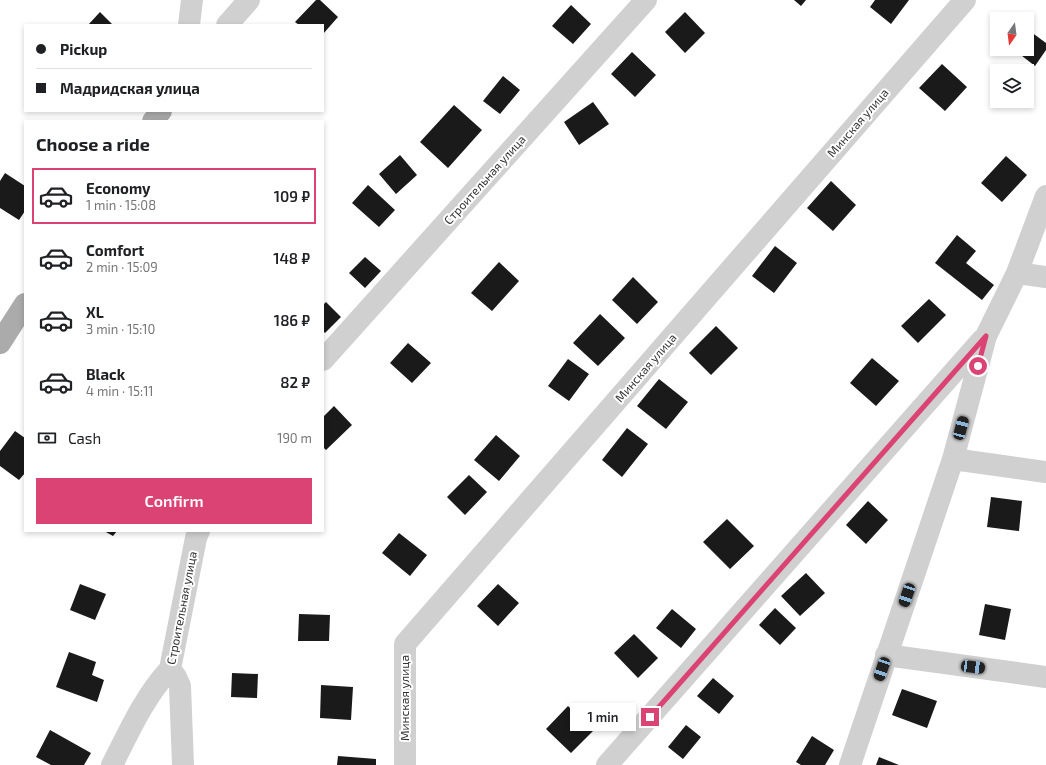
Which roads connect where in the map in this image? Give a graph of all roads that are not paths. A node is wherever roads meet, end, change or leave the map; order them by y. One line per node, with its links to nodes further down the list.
1 (192, 0): 5 (street)
2 (249, 0): 6 (street)
3 (646, 0): 15 (street, Строительная улица)
4 (965, 0): 24 (street, Минская улица)
5 (189, 24)
6 (228, 24)
7 (160, 112): 8 (main road)
8 (154, 120)
9 (1046, 196): 10 (street)
10 (1017, 273): 11 (street); 13 (street)
11 (1046, 277)
12 (24, 306): 14 (main road)
13 (986, 336): 16 (street); 25 (street)
14 (0, 343)
15 (324, 359)
16 (953, 458): 17 (street); 19 (street)
17 (1046, 472)
18 (199, 532): 20 (street, Строительная улица)
19 (886, 655): 21 (street); 26 (street)
20 (170, 669): 22 (street, Строительная улица); 23 (street)
21 (1046, 676)
22 (112, 765)
23 (183, 765)
24 (405, 765)
25 (607, 765)
26 (850, 765)

